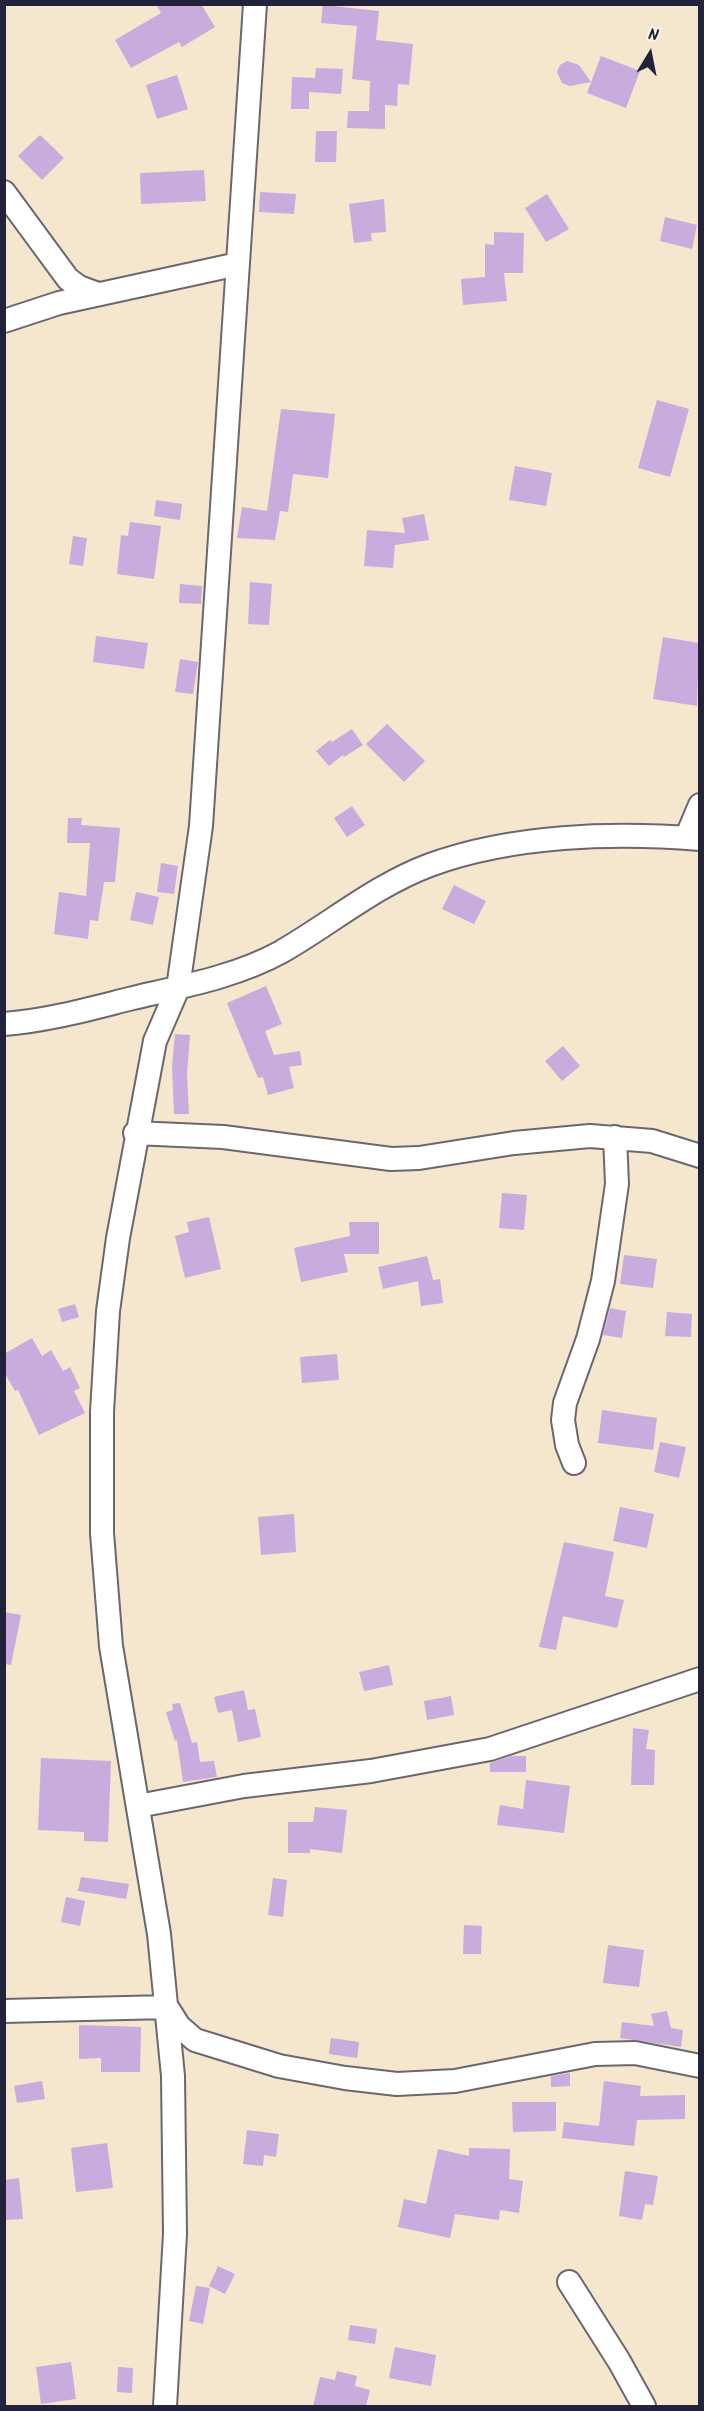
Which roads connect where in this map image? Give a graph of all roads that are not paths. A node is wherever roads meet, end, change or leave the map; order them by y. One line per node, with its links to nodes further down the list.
1 (255, 4): 3 (street)
2 (4, 192): 4 (street)
3 (238, 264): 5 (street); 10 (street)
4 (59, 268): 5 (street); 6 (street)
5 (98, 294): 6 (street)
6 (58, 303): 7 (street)
7 (4, 321)
8 (699, 805): 9 (street)
9 (693, 839): 10 (street)
10 (178, 988): 11 (street); 12 (street)
11 (4, 1024)
12 (135, 1133): 13 (street); 17 (street)
13 (615, 1137): 14 (street); 15 (street)
14 (699, 1156)
15 (574, 1463)
16 (699, 1679): 17 (street)
17 (138, 1806): 18 (street)
18 (167, 2007): 19 (street); 20 (street); 22 (street)
19 (4, 2011)
20 (699, 2066)
21 (568, 2282): 23 (street)
22 (165, 2406)
23 (644, 2406)

